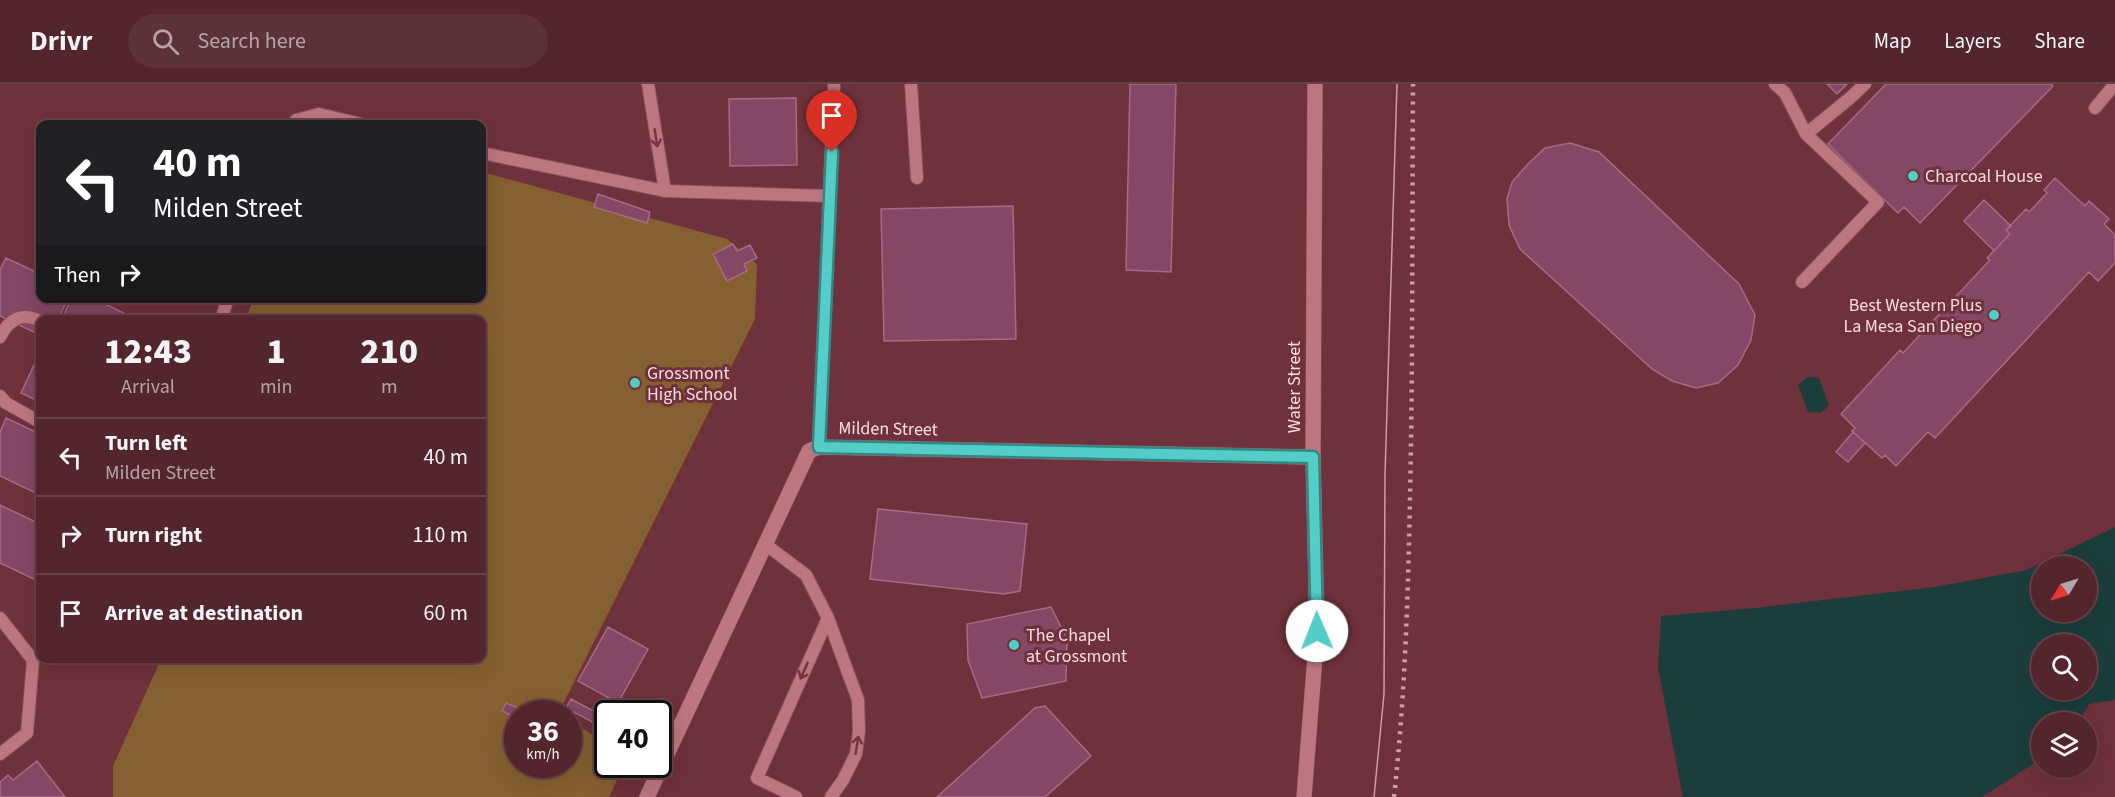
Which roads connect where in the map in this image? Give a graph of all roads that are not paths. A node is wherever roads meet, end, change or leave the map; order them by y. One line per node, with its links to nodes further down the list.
1 (648, 84): 14 (lane, one-way to 14)
2 (834, 84): 15 (lane)
3 (911, 84): 13 (lane)
4 (1315, 84): 22 (street, Water Street)
5 (1775, 84): 11 (lane)
6 (1865, 84): 11 (lane)
7 (2115, 84): 8 (lane)
8 (2095, 108)
9 (296, 120): 10 (lane)
10 (344, 120)
11 (1806, 134): 16 (lane)
12 (486, 154): 14 (lane)
13 (917, 178)
14 (665, 191): 15 (lane)
15 (830, 196): 21 (lane)
16 (1802, 282)
17 (36, 319): 18 (lane)
18 (0, 337)
19 (0, 396): 20 (lane)
20 (36, 420)
21 (819, 447): 22 (street, Milden Street); 23 (street, Milden Street)
22 (1313, 457): 30 (street, Water Street)
23 (765, 544): 25 (lane); 27 (street, Milden Street)
24 (0, 618): 26 (lane)
25 (828, 618): 28 (lane, one-way to 28); 29 (lane, one-way to 25)
26 (0, 754)
27 (647, 797)
28 (796, 797)
29 (831, 797)
30 (1304, 797)

